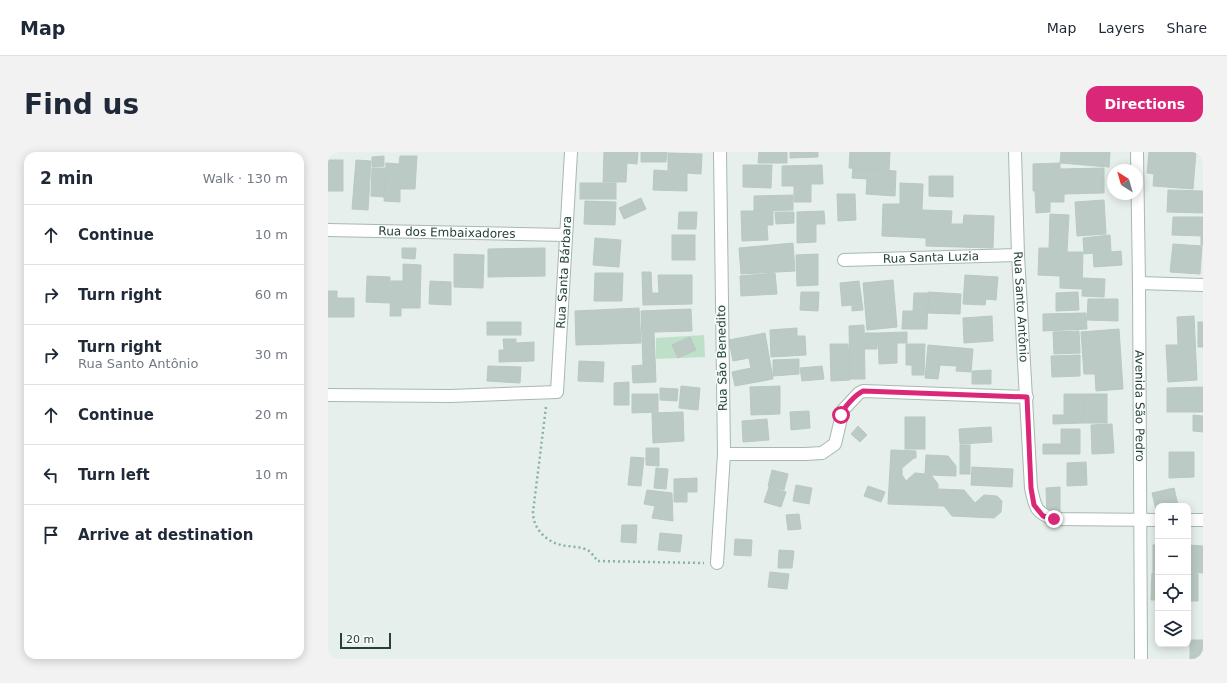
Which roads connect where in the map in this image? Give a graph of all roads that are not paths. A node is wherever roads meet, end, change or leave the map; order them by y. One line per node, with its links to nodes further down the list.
1 (571, 152): 6 (street, Rua Santa Bárbara)
2 (720, 152): 13 (street, Rua São Benedito)
3 (1015, 152): 7 (street, Rua Santo Antônio)
4 (1137, 152): 9 (street, Avenida São Pedro)
5 (328, 230): 6 (street, Rua dos Embaixadores)
6 (565, 236): 11 (street, Rua Santa Bárbara)
7 (1018, 255): 8 (street, Rua Santa Luzia); 12 (street, Rua Santo Antônio)
8 (844, 260)
9 (1140, 283): 10 (street); 14 (street, Avenida São Pedro)
10 (1203, 285)
11 (328, 395)
12 (1027, 397): 13 (street); 14 (street, Rua Santo Antônio)
13 (724, 454): 18 (street, Rua São Benedito)
14 (1141, 520): 15 (street, Rua Santo Antônio); 19 (street, Avenida São Pedro)
15 (1155, 520)
16 (1191, 520): 17 (street)
17 (1203, 520)
18 (717, 563)
19 (1141, 659)

